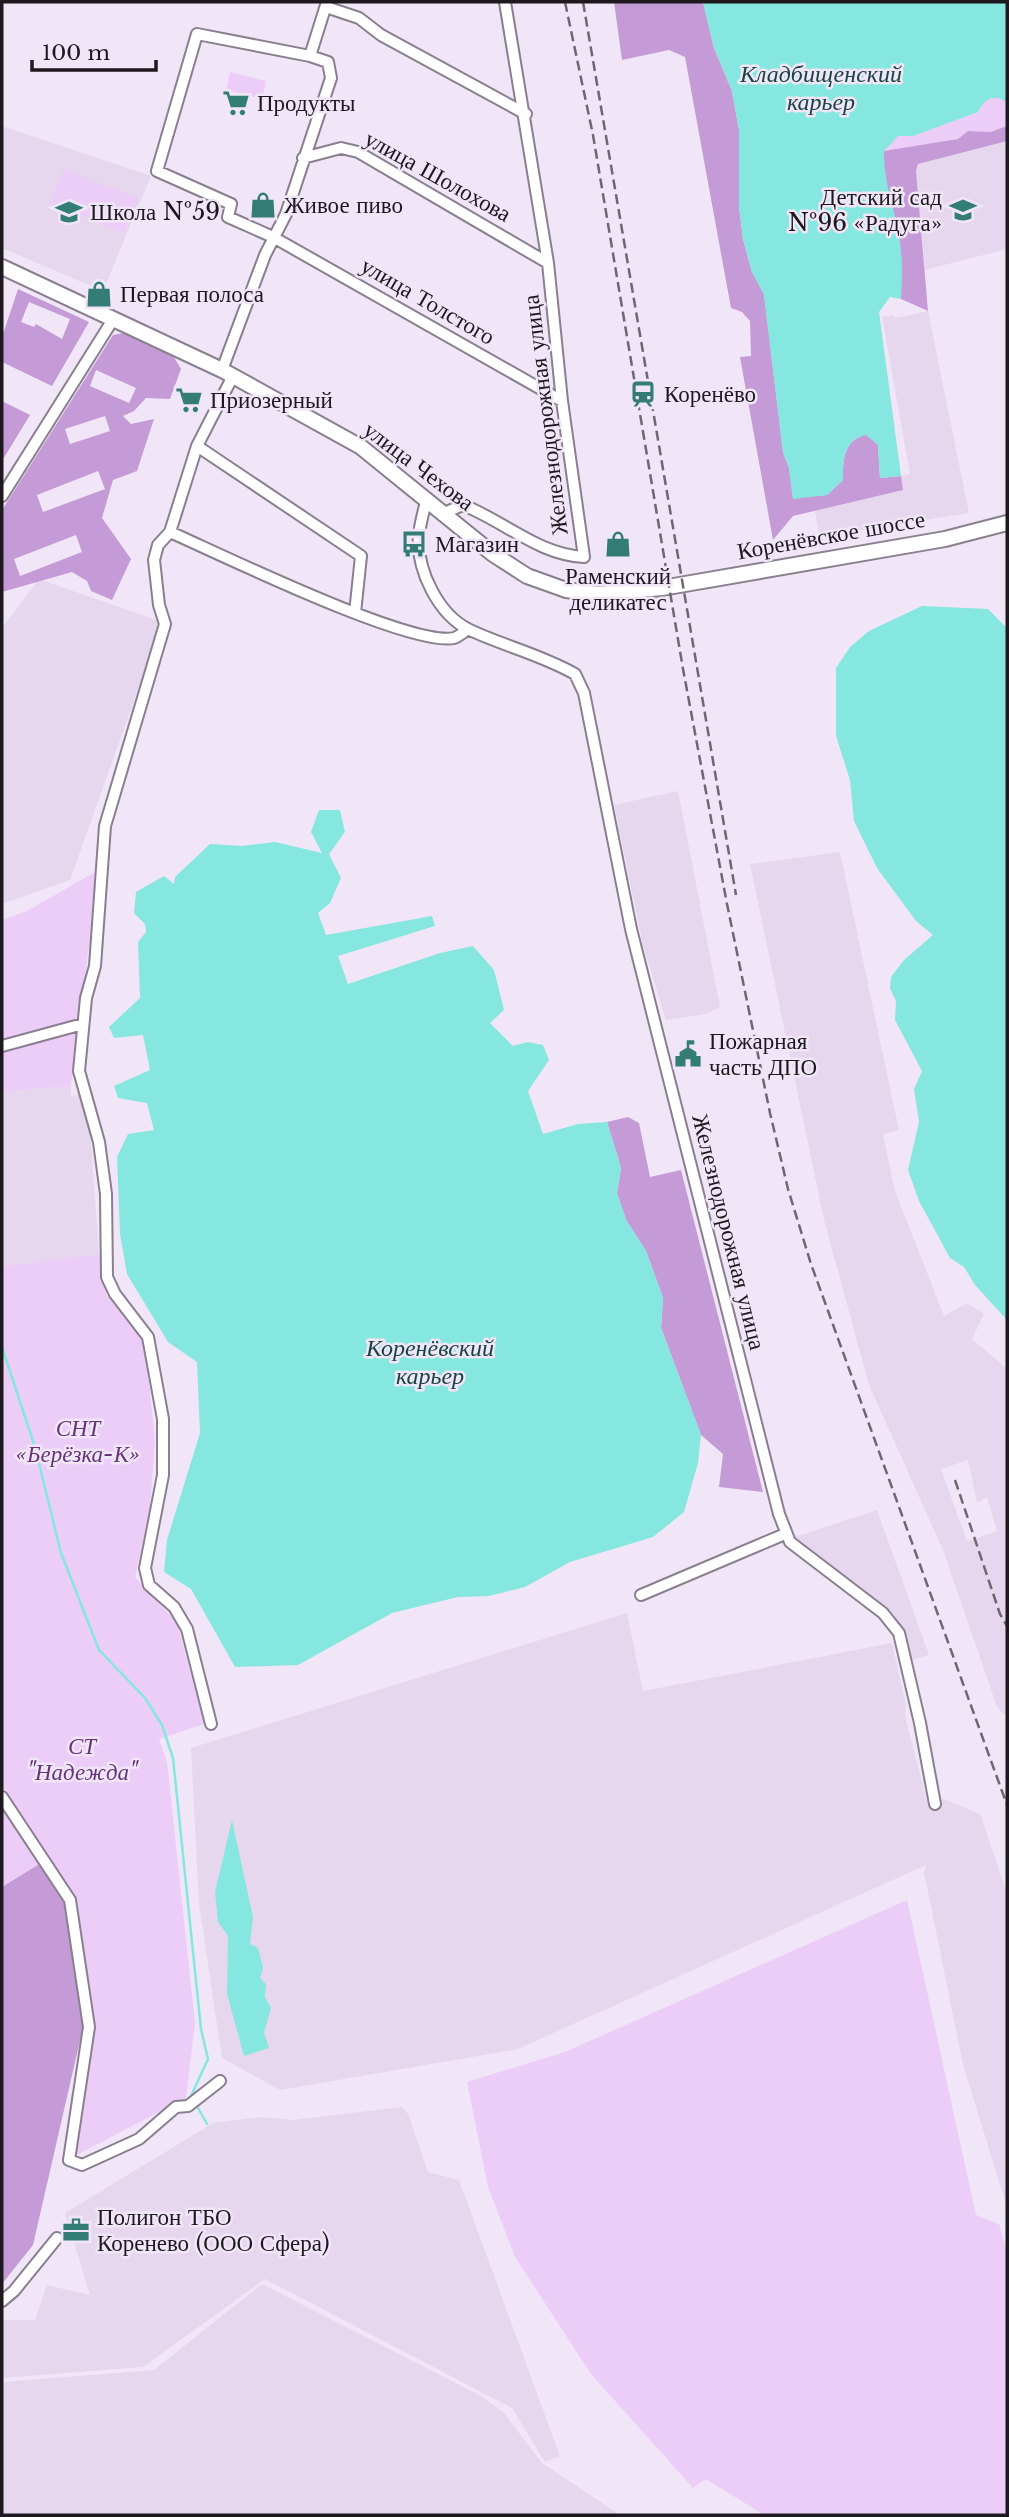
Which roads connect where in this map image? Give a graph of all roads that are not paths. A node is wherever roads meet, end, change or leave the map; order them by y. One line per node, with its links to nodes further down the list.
1 (505, 2): 4 (street, Железнодорожная улица)
2 (327, 4): 3 (street); 4 (street)
3 (310, 56): 5 (street); 6 (street, улица Толстого)
4 (526, 114): 7 (street, Железнодорожная улица)
5 (303, 158): 6 (street); 7 (street, улица Шолохова)
6 (273, 237): 10 (street); 11 (street, улица Толстого)
7 (548, 263): 11 (street, Железнодорожная улица)
8 (2, 267): 9 (main road, улица Чехова)
9 (114, 318): 10 (main road, улица Чехова); 13 (street)
10 (227, 373): 12 (street); 14 (main road, улица Чехова)
11 (562, 401): 15 (street, Железнодорожная улица)
12 (197, 446): 17 (street); 19 (street)
13 (2, 496)
14 (426, 498): 15 (main road, улица Чехова); 20 (street, Железнодорожная улица)
15 (444, 513): 18 (main road, улица Чехова)
16 (1007, 523): 18 (main road, Коренёвское шоссе)
17 (170, 532): 19 (street); 21 (street)
18 (662, 588)
19 (355, 613): 20 (street)
20 (468, 629): 23 (street, Железнодорожная улица)
21 (83, 1024): 22 (street); 25 (street)
22 (2, 1045)
23 (785, 1534): 24 (street); 27 (street)
24 (641, 1595)
25 (211, 1724)
26 (2, 1797): 28 (street)
27 (935, 1804)
28 (220, 2081)
29 (57, 2238): 30 (street)
30 (2, 2301)

